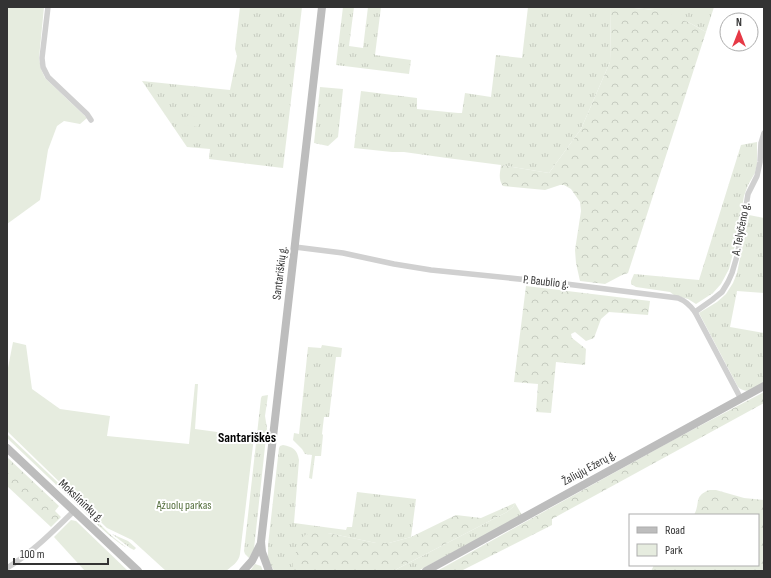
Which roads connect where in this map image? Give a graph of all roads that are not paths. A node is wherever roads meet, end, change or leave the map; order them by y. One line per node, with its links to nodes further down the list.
1 (48, 7): 3 (street)
2 (322, 7): 5 (main road, Santariškių g.)
3 (91, 120)
4 (764, 132): 6 (street, A. Telyčėno g.)
5 (295, 247): 6 (street, P. Baublio g.); 11 (main road, Santariškių g.)
6 (695, 312): 8 (street, P. Baublio g.)
7 (764, 386): 8 (main road, Žaliųjų Ežerų g.)
8 (741, 399): 16 (main road, Žaliųjų Ežerų g.)
9 (7, 448): 10 (main road, Mokslininkų g.)
10 (74, 510): 12 (street); 13 (main road, Mokslininkų g.)
11 (262, 542): 14 (main road, Santariškių g.); 15 (main road, Santariškių g.)
12 (7, 568)
13 (138, 571)
14 (244, 571)
15 (269, 571)
16 (426, 571)

